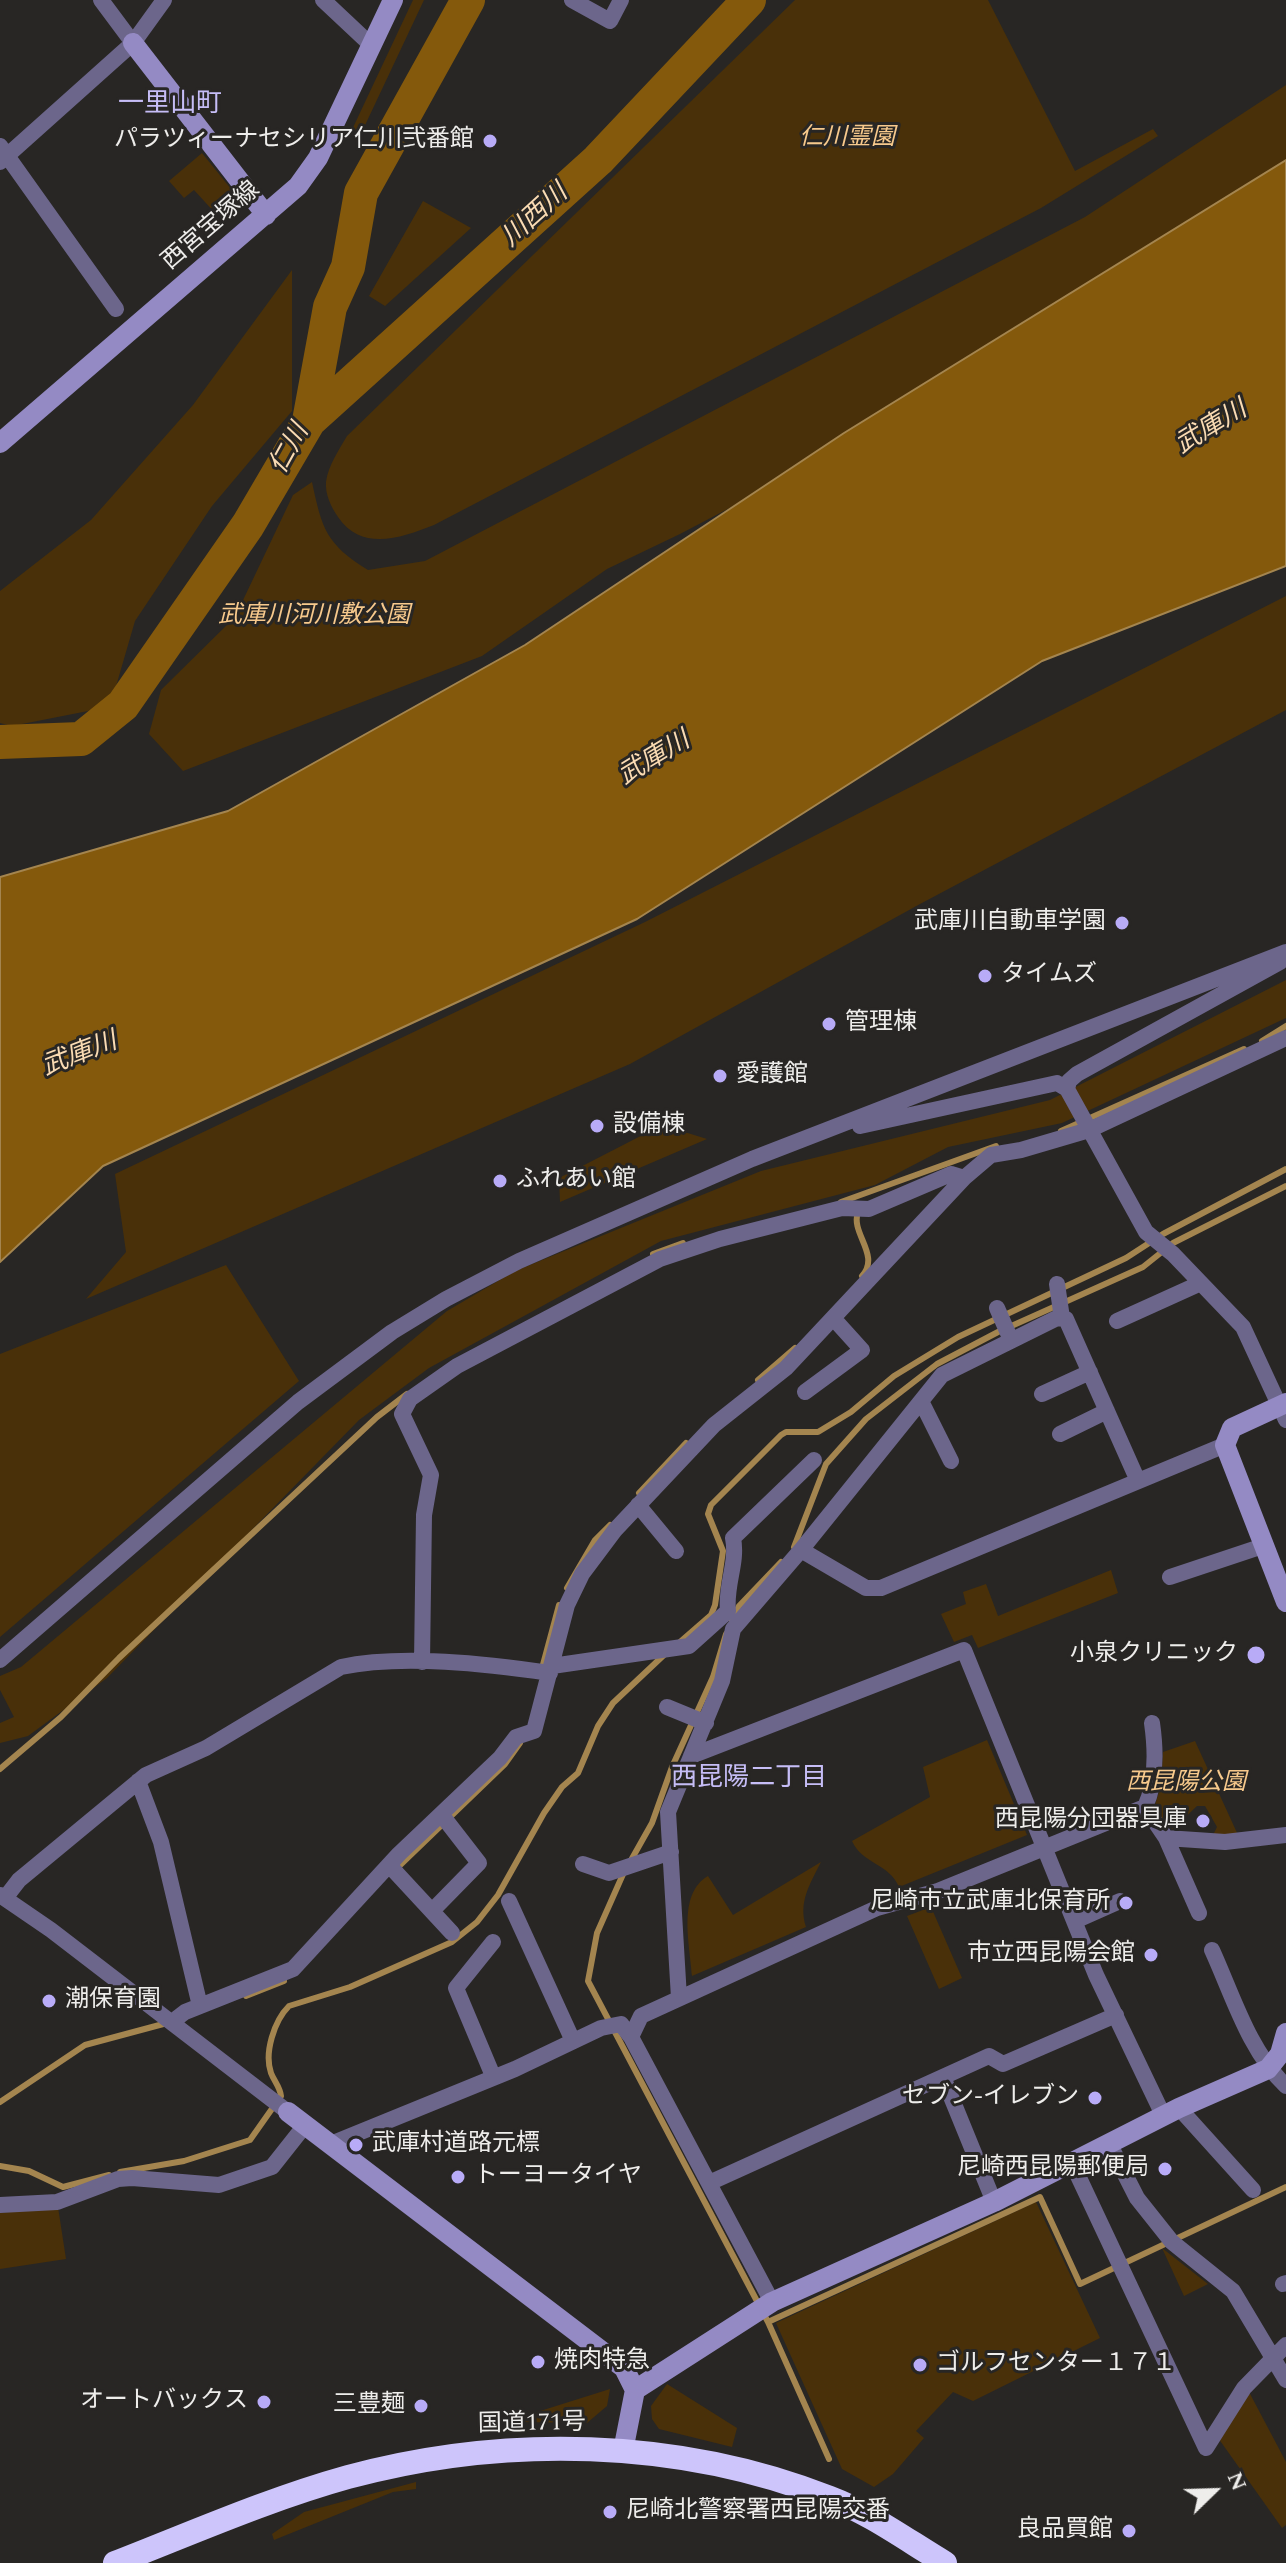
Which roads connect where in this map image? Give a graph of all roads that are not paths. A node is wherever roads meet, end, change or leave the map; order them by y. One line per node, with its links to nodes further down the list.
1 (101, 0): 7 (street)
2 (164, 0): 7 (street)
3 (323, 0): 8 (street)
4 (393, 0): 8 (street, 西宮宝塚線)
5 (572, 0): 6 (street)
6 (621, 0)
7 (133, 43): 9 (street); 10 (street)
8 (371, 45): 10 (street, 西宮宝塚線)
9 (2, 154): 11 (street)
10 (266, 215): 12 (street, 西宮宝塚線)
11 (116, 309)
12 (0, 443)
13 (1286, 955): 15 (street); 17 (street)
14 (1286, 1038): 16 (street)
15 (1067, 1089): 16 (street); 17 (street)
16 (1088, 1129): 18 (street); 19 (street)
17 (827, 1130): 44 (street)
18 (958, 1176): 23 (street); 45 (street)
19 (1201, 1283): 24 (street); 30 (street)
20 (1057, 1284): 22 (street)
21 (997, 1308): 25 (street)
22 (1062, 1318): 25 (street); 26 (street)
23 (834, 1319): 27 (street); 37 (street)
24 (1117, 1321)
25 (1010, 1337): 29 (street)
26 (1090, 1372): 28 (street); 31 (street)
27 (805, 1392)
28 (1042, 1394)
29 (921, 1401): 35 (street); 39 (street)
30 (1284, 1410): 33 (street)
31 (1107, 1411): 32 (street); 36 (street)
32 (1060, 1434)
33 (1225, 1445): 36 (street); 38 (street)
34 (814, 1460): 43 (street)
35 (951, 1461)
36 (1138, 1481): 39 (street)
37 (638, 1505): 40 (street); 46 (street)
38 (1263, 1546): 41 (street); 42 (street)
39 (801, 1550): 43 (street)
40 (676, 1551)
41 (1170, 1577)
42 (1286, 1602)
43 (725, 1626): 46 (street); 48 (street)
44 (0, 1660)
45 (422, 1662): 46 (street); 51 (street)
46 (546, 1671): 53 (street)
47 (674, 1710): 48 (street)
48 (702, 1722): 50 (street)
49 (1152, 1723): 52 (street)
50 (691, 1756): 56 (street); 57 (street)
51 (138, 1781): 60 (street); 71 (street)
52 (1145, 1807): 55 (street); 56 (street)
53 (446, 1819): 59 (street); 63 (street)
54 (1286, 1835): 55 (street)
55 (1166, 1838): 64 (street)
56 (1043, 1848): 65 (street); 69 (street)
57 (664, 1855): 58 (street); 69 (street)
58 (583, 1864)
59 (393, 1869): 63 (street); 71 (street)
60 (2, 1896): 71 (street)
61 (509, 1901): 74 (street)
62 (1120, 1901): 65 (street)
63 (432, 1911): 66 (street)
64 (1199, 1913)
65 (1075, 1921): 70 (street)
66 (452, 1933)
67 (493, 1942): 76 (street)
68 (1212, 1950): 75 (street)
69 (679, 1998): 73 (street)
70 (1116, 2015): 77 (street); 80 (street)
71 (181, 2017): 79 (street)
72 (1286, 2033): 75 (street)
73 (631, 2037): 74 (street); 85 (street)
74 (573, 2041): 76 (street)
75 (1268, 2069): 78 (street); 80 (street)
76 (493, 2076): 82 (street)
77 (943, 2077): 85 (street); 87 (street)
78 (1286, 2086)
79 (288, 2112): 81 (street)
80 (1172, 2112): 83 (street); 86 (street)
81 (306, 2124): 82 (street); 88 (street)
82 (331, 2144): 93 (street)
83 (1110, 2145): 84 (street); 91 (street)
84 (1072, 2163): 87 (street); 91 (street)
85 (709, 2183): 89 (street)
86 (1253, 2190)
87 (994, 2202): 89 (street)
88 (0, 2205)
89 (772, 2302): 93 (street)
90 (1286, 2345): 91 (street)
91 (1274, 2360): 92 (street)
92 (1286, 2380)
93 (635, 2390): 94 (street)
94 (623, 2451): 95 (highway, 国道171号); 96 (highway, 国道171号)
95 (115, 2563)
96 (945, 2563)

